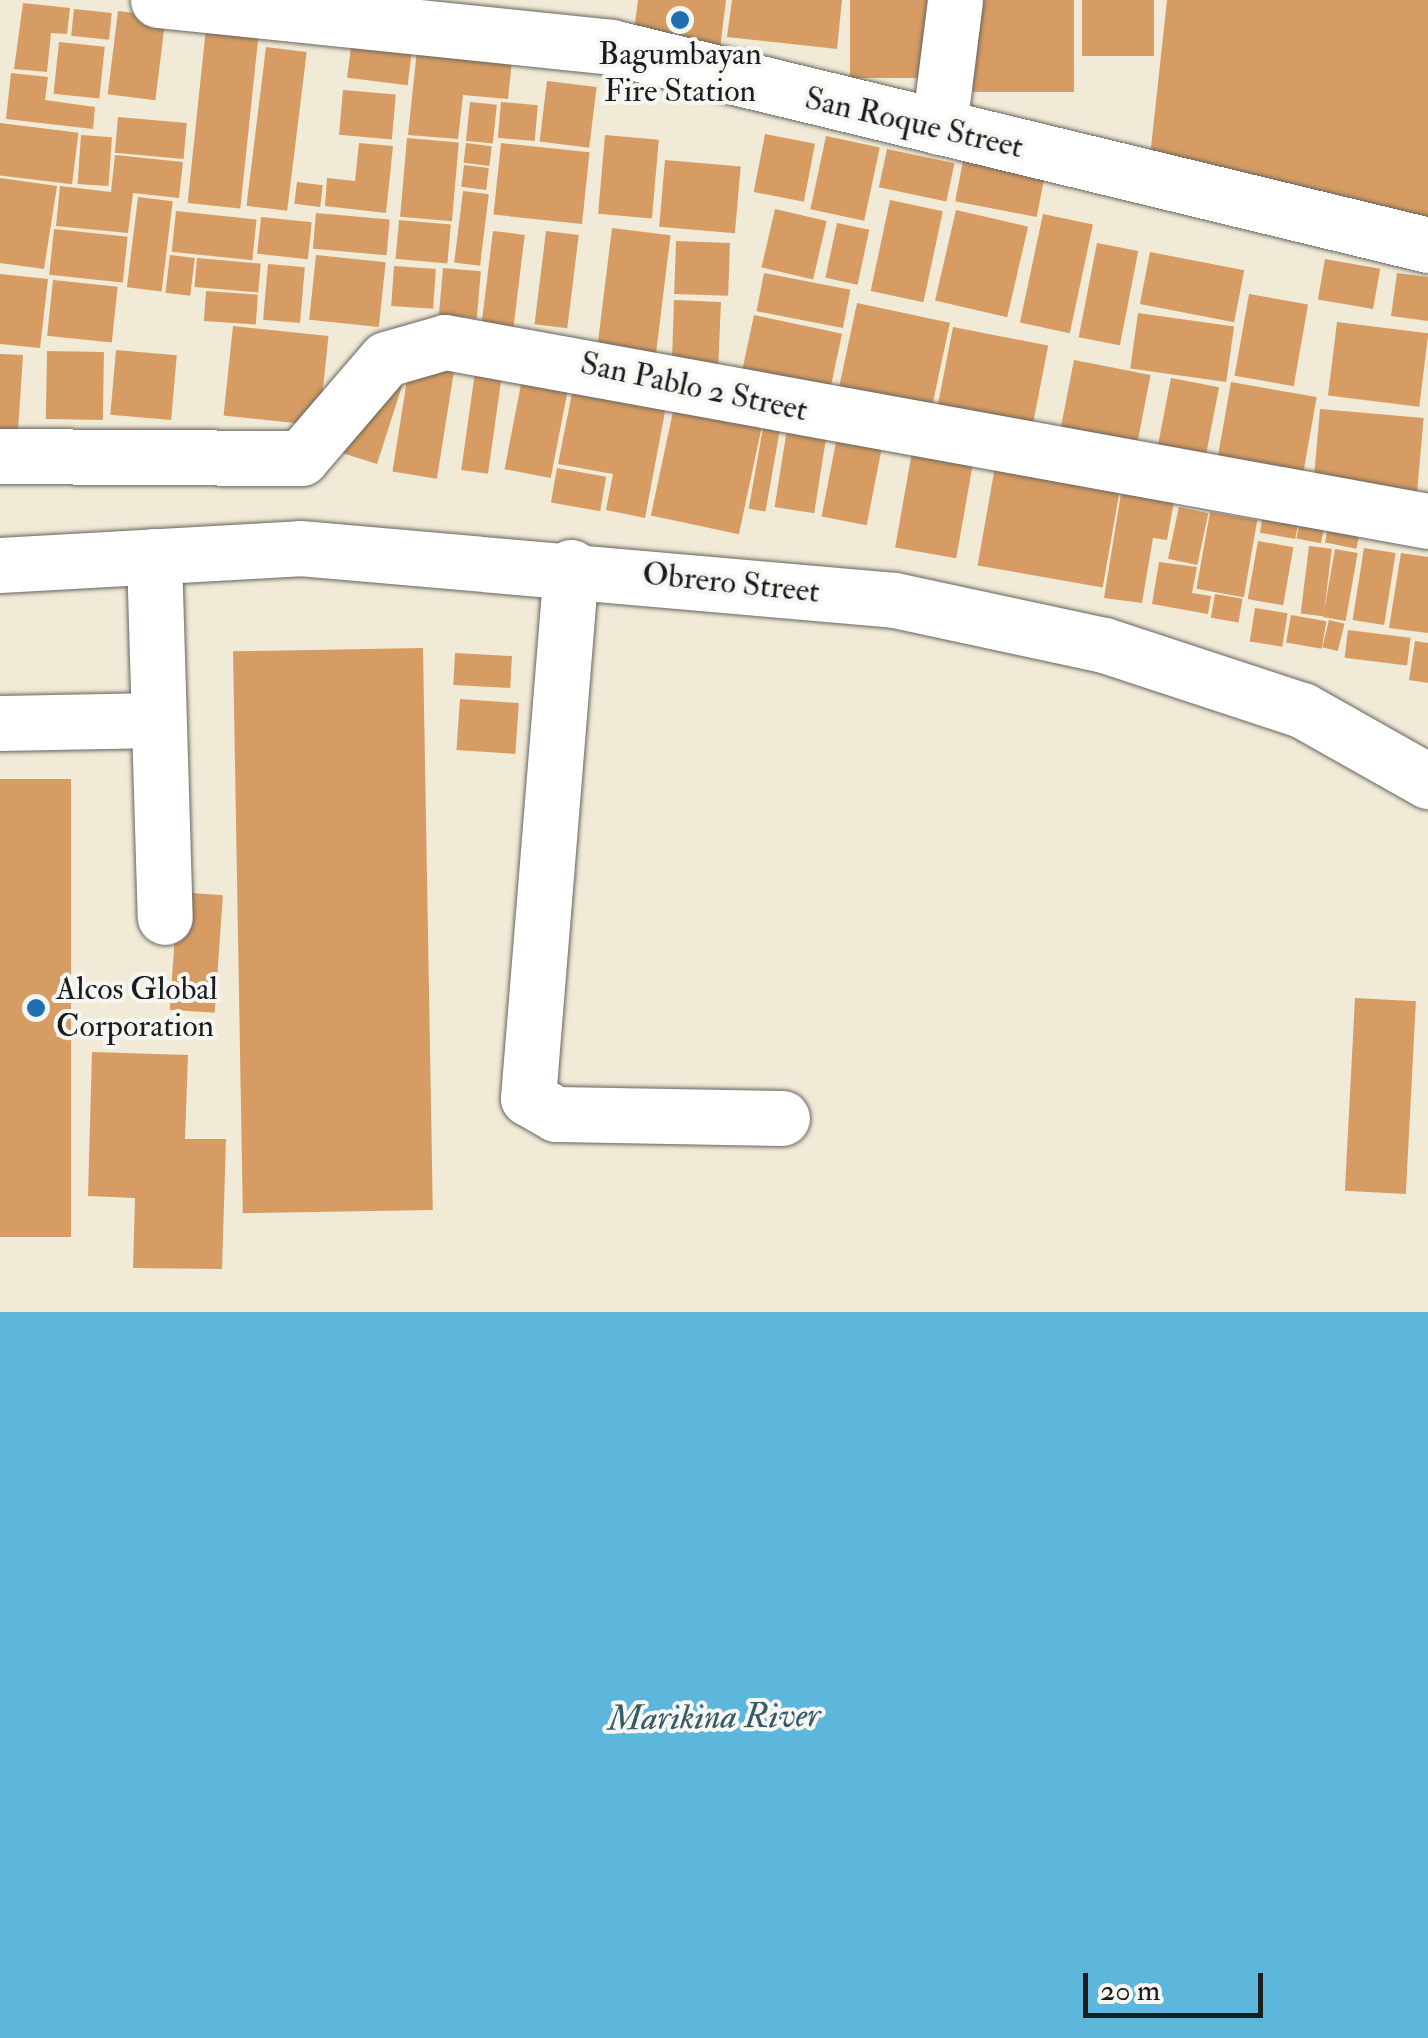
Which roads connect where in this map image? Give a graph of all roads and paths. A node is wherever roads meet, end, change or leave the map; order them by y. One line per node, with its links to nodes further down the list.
1 (158, 0): 3 (street, San Roque Street)
2 (955, 0): 3 (street)
3 (939, 126): 4 (street, San Roque Street)
4 (1428, 245)
5 (0, 456): 6 (street, San Pablo 2 Street)
6 (1428, 522)
7 (154, 556): 8 (street, Obrero Street); 9 (street, Obrero Street); 10 (street)
8 (0, 565)
9 (570, 567): 12 (street, Obrero Street); 14 (street)
10 (157, 720): 11 (street); 13 (street)
11 (0, 723)
12 (1428, 782)
13 (165, 917)
14 (782, 1118)

